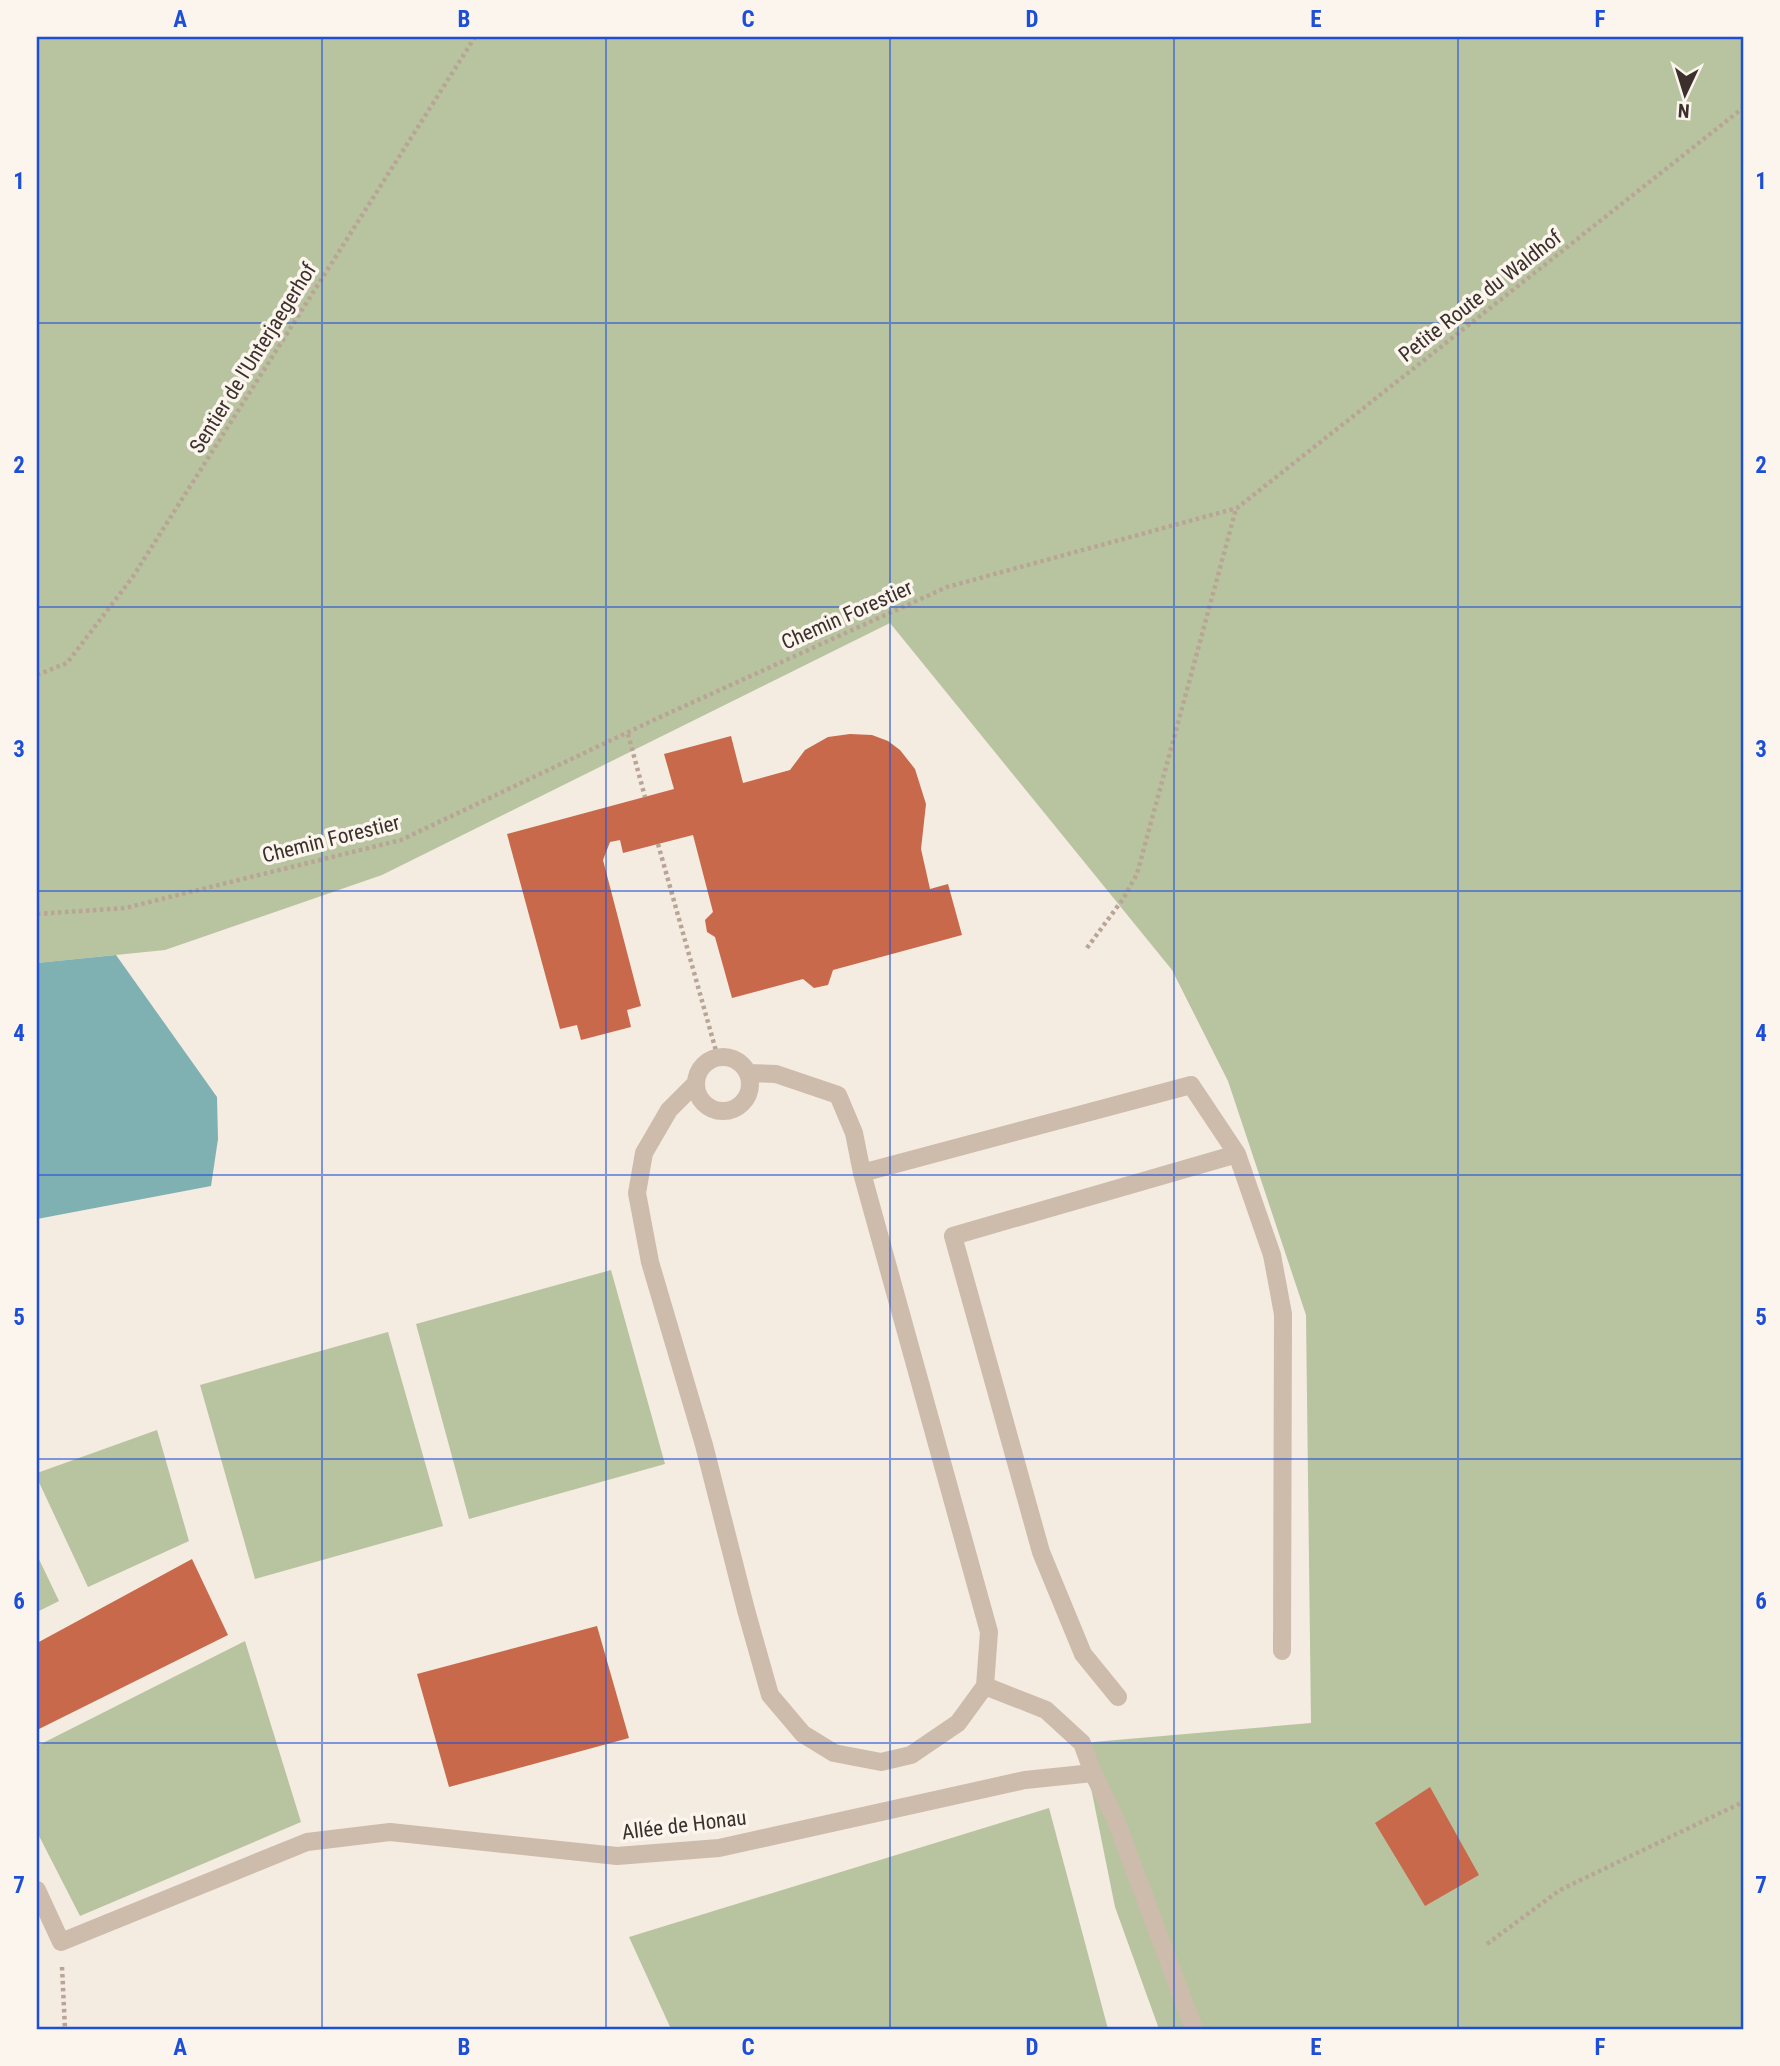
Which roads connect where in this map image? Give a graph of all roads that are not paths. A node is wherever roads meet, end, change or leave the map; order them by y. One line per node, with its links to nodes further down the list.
1 (748, 1073): 2 (street); 2 (street); 4 (street)
2 (696, 1083): 6 (street)
3 (1237, 1154): 4 (street); 5 (street); 7 (street)
4 (862, 1173): 6 (street)
5 (1282, 1651)
6 (985, 1686): 8 (street)
7 (1118, 1697)
8 (1093, 1773): 9 (street, Allée de Honau); 10 (street)
9 (37, 1891)
10 (1194, 2029)

